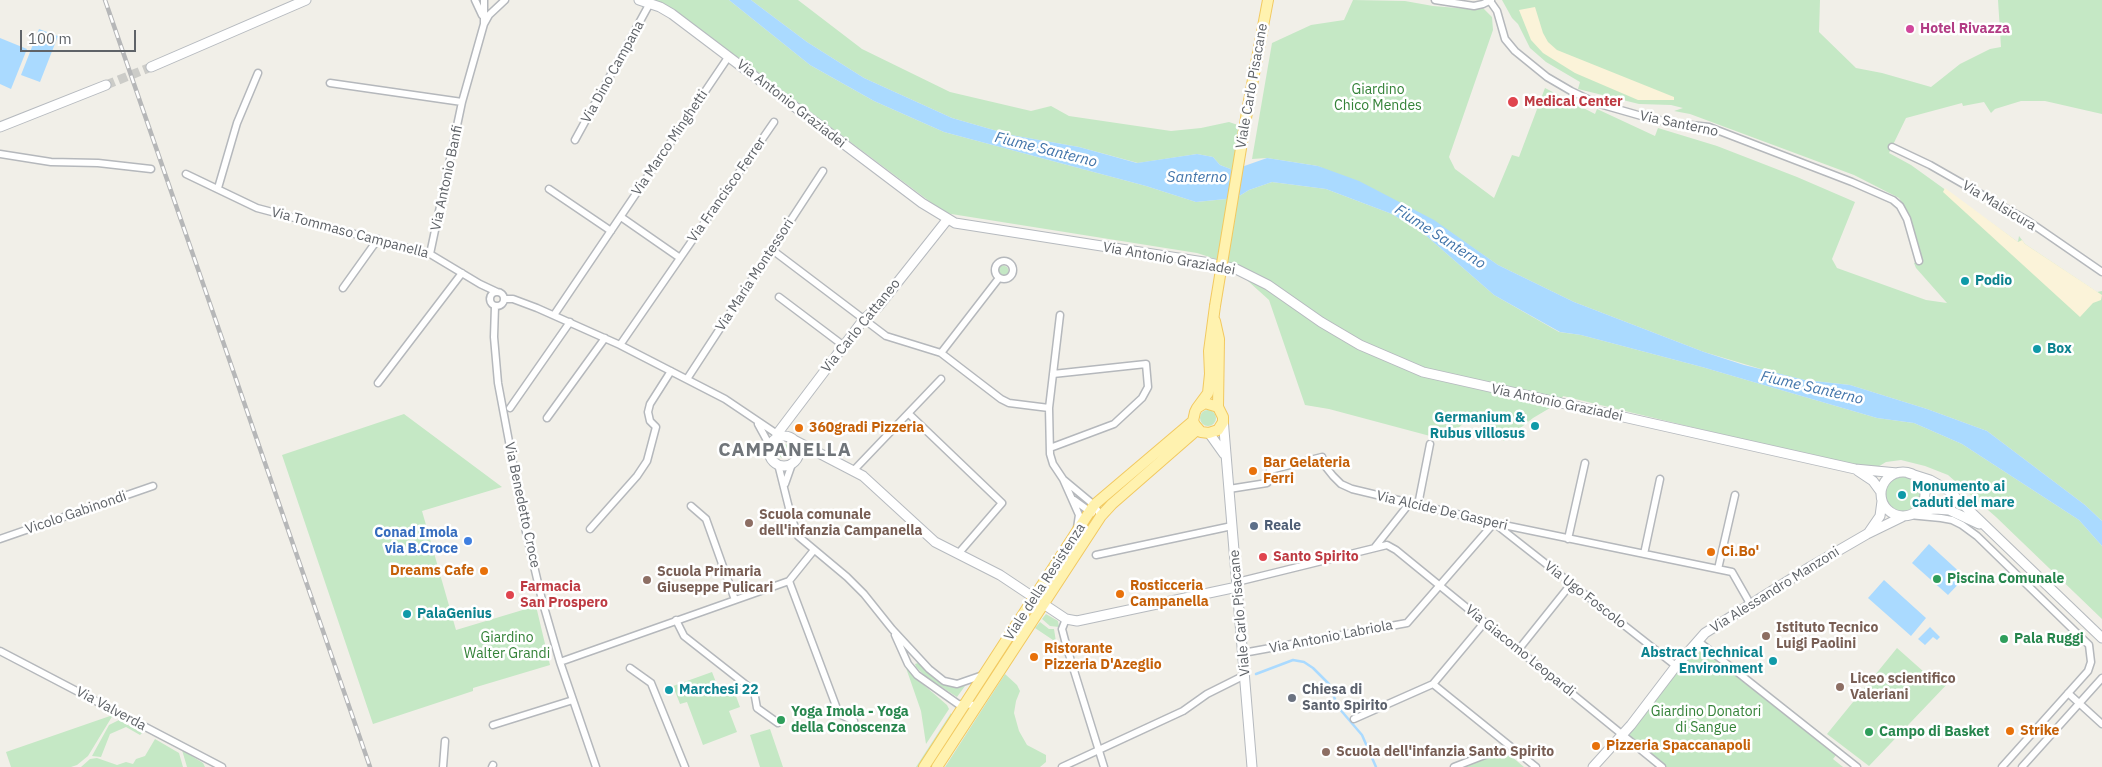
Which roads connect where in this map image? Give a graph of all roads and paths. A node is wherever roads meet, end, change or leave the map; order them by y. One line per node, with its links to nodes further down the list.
1 (306, 0): 15 (street)
2 (475, 0): 12 (street, Via Antonio Banfi)
3 (484, 0): 12 (street, Via Antonio Banfi)
4 (496, 0): 11 (street, Via Antonio Banfi)
5 (505, 0): 11 (street, Via Antonio Banfi)
6 (640, 0): 10 (street, Via Antonio Graziadei)
7 (1268, 0): 51 (main road, Viale Carlo Pisacane, bridge)
8 (1435, 0): 9 (street, Via Santerno)
9 (1490, 1): 37 (street, Via Santerno)
10 (650, 3): 14 (street, Via Antonio Graziadei); 22 (street, Via Dino Campana)
11 (493, 11): 13 (street, Via Antonio Banfi)
12 (483, 16): 13 (street, Via Antonio Banfi)
13 (484, 24): 19 (street, Via Antonio Banfi)
14 (729, 56): 30 (street, Via Marco Minghetti); 31 (street, Via Antonio Graziadei)
15 (151, 67)
16 (258, 73): 28 (street)
17 (330, 83): 19 (street)
18 (106, 85): 21 (street)
19 (462, 102): 35 (street, Via Antonio Banfi)
20 (774, 122): 36 (street, Via Francisco Ferrer)
21 (0, 128)
22 (575, 140)
23 (1892, 147): 38 (street, Via Malsicura)
24 (0, 154): 25 (street)
25 (151, 169)
26 (823, 171): 34 (street, Via Maria Montessori)
27 (186, 174): 28 (street, Via Tommaso Campanella)
28 (218, 188): 33 (street, Via Tommaso Campanella)
29 (548, 189): 32 (street)
30 (621, 217): 32 (street, Via Marco Minghetti); 36 (street)
31 (947, 220): 50 (street, Via Carlo Cattaneo); 83 (street, Via Antonio Graziadei)
32 (611, 231): 48 (street, Via Marco Minghetti)
33 (378, 239): 35 (street, Via Tommaso Campanella); 42 (street)
34 (771, 249): 50 (street); 61 (street, Via Maria Montessori)
35 (430, 254): 39 (street, Via Tommaso Campanella)
36 (680, 258): 54 (street, Via Francisco Ferrer)
37 (1918, 261)
38 (2102, 272)
39 (462, 274): 41 (street, Via Tommaso Campanella); 63 (street)
40 (999, 278): 57 (street)
41 (480, 284): 43 (street, Via Tommaso Campanella); 44 (street, Via Tommaso Campanella)
42 (343, 288)
43 (496, 292): 44 (street); 46 (street, Via Tommaso Campanella)
44 (490, 297): 47 (street, Via Tommaso Campanella)
45 (779, 297): 55 (street)
46 (504, 299): 47 (street); 48 (street, Via Tommaso Campanella)
47 (495, 306): 131 (street, Via Benedetto Croce)
48 (554, 315): 52 (street, Via Tommaso Campanella)
49 (1060, 315): 60 (street)
50 (864, 319): 55 (street, Via Carlo Cattaneo); 57 (street)
51 (1214, 320): 56 (main road, Viale Carlo Pisacane); 59 (main road, Viale Carlo Pisacane)
52 (570, 322): 53 (street, Via Tommaso Campanella); 65 (street)
53 (605, 338): 54 (street, Via Tommaso Campanella); 70 (street)
54 (620, 345): 58 (street, Via Tommaso Campanella)
55 (844, 346): 74 (street, Via Carlo Cattaneo)
56 (1209, 351): 59 (main road); 67 (main road, Viale Carlo Pisacane)
57 (941, 353): 66 (street)
58 (671, 371): 61 (street, Via Tommaso Campanella); 103 (street)
59 (1219, 371): 64 (main road, Viale Carlo Pisacane)
60 (1053, 374): 66 (street); 77 (street)
61 (687, 379): 71 (street, Via Tommaso Campanella)
62 (941, 379): 68 (street)
63 (378, 383)
64 (1218, 407): 67 (main road); 69 (main road, Viale Carlo Pisacane)
65 (510, 408)
66 (1049, 408): 77 (street)
67 (1197, 408): 72 (main road, Viale Carlo Pisacane)
68 (909, 414): 84 (street); 111 (street)
69 (1223, 417): 73 (main road); 79 (street, Viale Carlo Pisacane)
70 (547, 418)
71 (755, 418): 74 (street, Via Tommaso Campanella); 76 (street, Via Tommaso Campanella)
72 (1196, 425): 73 (main road); 98 (main road, Viale della Resistenza); 100 (main road, Viale della Resistenza)
73 (1209, 433): 79 (street, Viale Carlo Pisacane)
74 (784, 436): 76 (street, Via Carlo Cattaneo); 78 (street, Via Tommaso Campanella); 80 (street)
75 (1430, 444): 96 (street)
76 (770, 446): 82 (street)
77 (1050, 448): 87 (street)
78 (823, 454): 80 (street); 84 (street, Via Tommaso Campanella)
79 (1226, 458): 91 (street, Viale Carlo Pisacane)
80 (794, 462): 82 (street); 90 (street)
81 (1586, 463): 107 (street)
82 (778, 464): 90 (street)
83 (1855, 469): 85 (street, Via Antonio Graziadei); 93 (street, Via Antonio Graziadei)
84 (854, 470): 111 (street, Via Tommaso Campanella)
85 (1897, 473): 86 (street); 93 (street)
86 (1908, 473): 99 (street); 105 (street)
87 (1063, 479): 94 (street); 98 (street)
88 (1660, 479): 112 (street)
89 (153, 486): 108 (street, Vicolo Gabinondi)
90 (784, 486): 110 (street)
91 (1229, 490): 95 (street, Via Alcide De Gasperi); 102 (street, Viale Carlo Pisacane)
92 (1735, 495): 114 (street)
93 (1881, 496): 99 (street); 104 (street, Via Alessandro Manzoni)
94 (1071, 497): 98 (street); 106 (street)
95 (1408, 504): 96 (street, Via Alcide De Gasperi); 109 (street)
96 (1418, 505): 101 (street, Via Alcide De Gasperi)
97 (691, 506): 119 (street)
98 (1092, 509): 100 (street); 106 (main road, Viale della Resistenza)
99 (1910, 514): 104 (street, Via Alessandro Manzoni); 105 (street); 138 (street)
100 (1101, 516): 120 (main road, Viale della Resistenza)
101 (1494, 524): 107 (street, Via Alcide De Gasperi); 116 (street, Via Ugo Foscolo); 118 (street, Via Antonio Labriola)
102 (1232, 526): 113 (street); 117 (street, Viale Carlo Pisacane)
103 (590, 529)
104 (1867, 534): 121 (street, Via Alessandro Manzoni)
105 (1993, 534): 126 (street)
106 (1074, 536): 120 (main road, Viale della Resistenza)
107 (1568, 538): 112 (street, Via Alcide De Gasperi)
108 (0, 539)
109 (1375, 547): 117 (street, Via Giacomo Leopardi); 118 (street, Via Giacomo Leopardi)
110 (814, 550): 115 (street); 125 (street)
111 (958, 554): 120 (street, Via Tommaso Campanella)
112 (1644, 554): 114 (street, Via Alcide De Gasperi)
113 (1096, 555)
114 (1718, 569): 121 (street, Via Alcide De Gasperi)
115 (789, 581): 119 (street); 144 (street)
116 (1571, 584): 128 (street); 132 (street, Via Ugo Foscolo)
117 (1237, 585): 122 (street); 130 (street, Viale Carlo Pisacane)
118 (1439, 586): 124 (street, Via Giacomo Leopardi); 130 (street, Via Antonio Labriola)
119 (735, 600): 123 (street)
120 (1039, 602): 122 (street, Via Tommaso Campanella); 134 (main road, Viale della Resistenza); 142 (main road, Viale della Resistenza)
121 (1749, 606): 127 (street, Via Alessandro Manzoni)
122 (1066, 619): 152 (street)
123 (676, 620): 131 (street); 145 (street)
124 (1484, 623): 128 (street, Via Giacomo Leopardi); 137 (street)
125 (892, 629): 134 (street); 141 (street)
126 (2102, 638)
127 (1698, 641): 132 (street, Via Alessandro Manzoni); 167 (street)
128 (1518, 649): 149 (street, Via Giacomo Leopardi)
129 (0, 651): 154 (street, Via Valverda)
130 (1243, 653): 135 (street, Viale Carlo Pisacane)
131 (560, 662): 139 (street, Via Benedetto Croce)
132 (1676, 666): 149 (street, Via Alessandro Manzoni)
133 (630, 668): 157 (street)
134 (987, 673): 141 (main road, Viale della Resistenza)
135 (1245, 675): 152 (street); 162 (street, Viale Carlo Pisacane)
136 (2102, 678): 140 (street)
137 (1433, 684): 143 (street); 164 (street)
138 (2068, 693): 140 (street); 148 (street)
139 (573, 700): 147 (street); 156 (street, Via Benedetto Croce)
140 (2079, 703): 146 (street); 151 (street)
141 (962, 704): 142 (street); 158 (main road, Viale della Resistenza)
142 (977, 705): 159 (main road, Viale della Resistenza)
143 (1354, 719)
144 (854, 720)
145 (778, 723)
146 (2102, 724)
147 (493, 725)
148 (2034, 732): 151 (street); 168 (street)
149 (1622, 734): 165 (street, Via Alessandro Manzoni); 166 (street, Via Giacomo Leopardi)
150 (445, 741): 155 (street)
151 (2044, 742): 169 (street)
152 (1098, 749): 160 (street); 161 (street)
153 (1490, 752): 163 (street)
154 (222, 767)
155 (443, 767)
156 (596, 767)
157 (685, 767)
158 (924, 767)
159 (937, 767)
160 (1062, 767)
161 (1104, 767)
162 (1252, 767)
163 (1454, 767)
164 (1536, 767)
165 (1593, 767)
166 (1662, 767)
167 (1857, 767)
168 (2002, 767)
169 (2022, 767)

